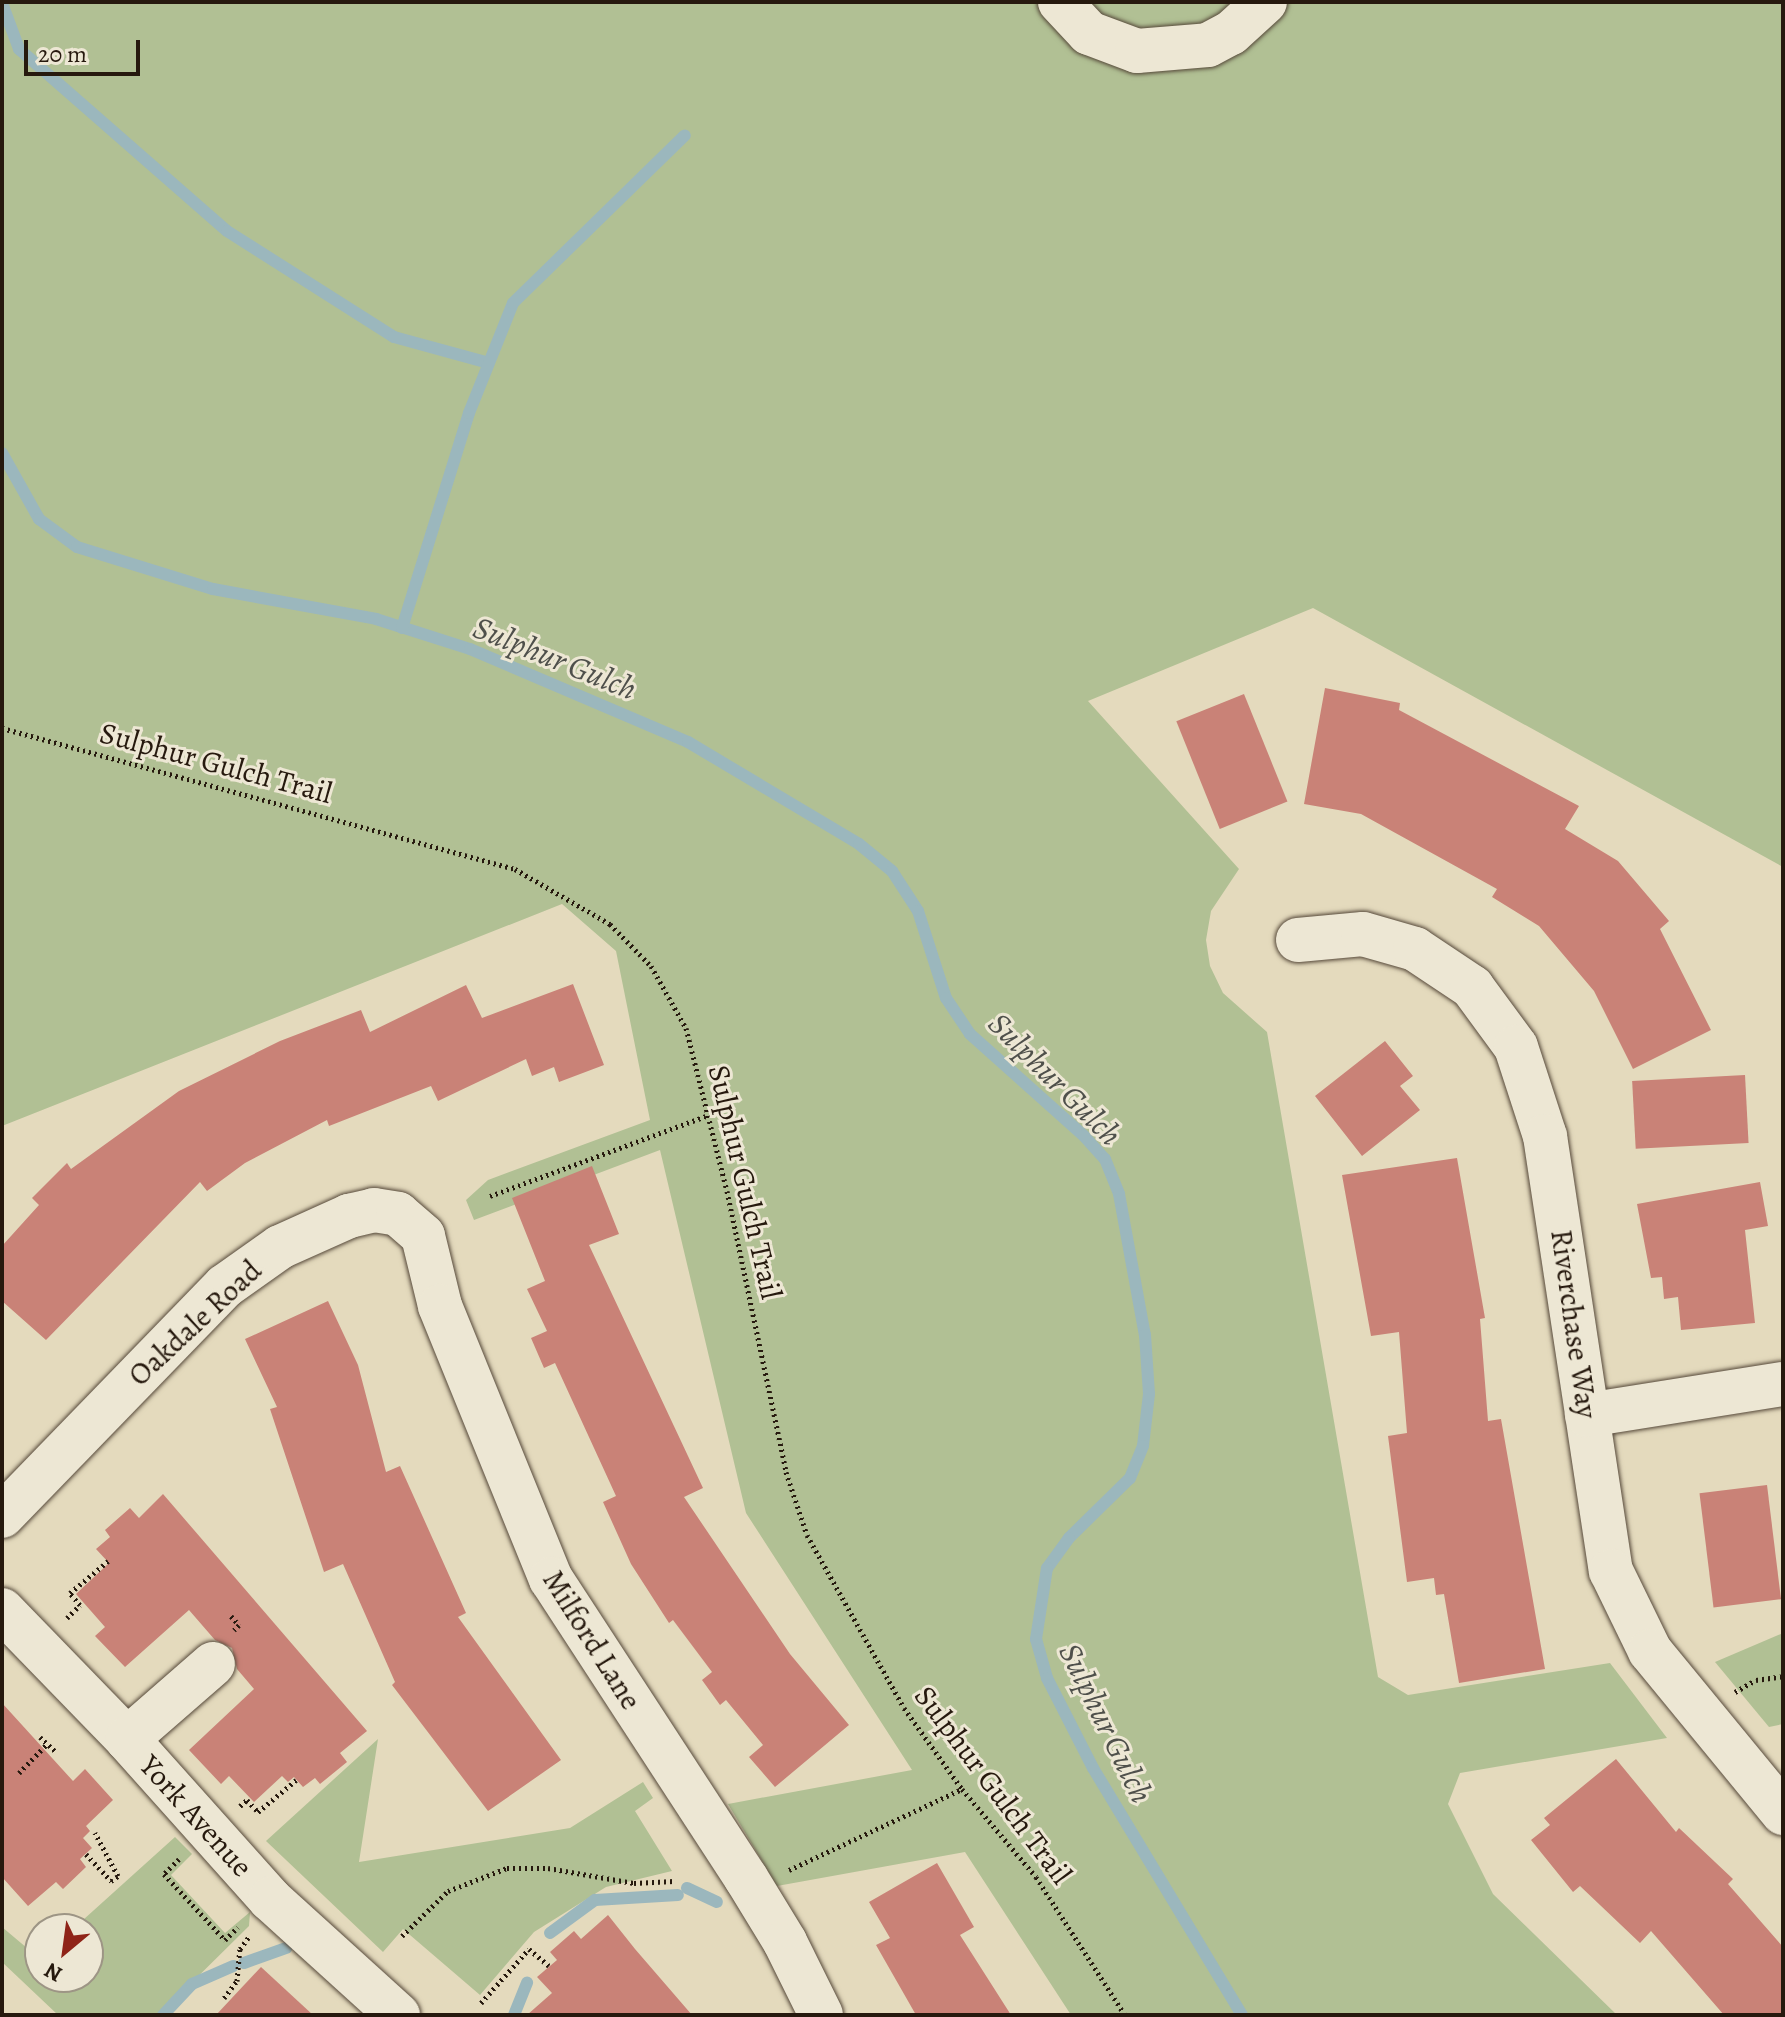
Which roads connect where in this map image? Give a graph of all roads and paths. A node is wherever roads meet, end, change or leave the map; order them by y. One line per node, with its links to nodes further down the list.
1 (1060, 2): 2 (street)
2 (1265, 2)
3 (2, 728): 5 (path, Sulphur Gulch Trail)
4 (1298, 940): 9 (street, Riverchase Way)
5 (706, 1116): 6 (path); 23 (path, Sulphur Gulch Trail)
6 (490, 1196)
7 (423, 1236): 10 (street, Oakdale Road); 38 (street, Milford Lane)
8 (1783, 1384): 9 (street)
9 (1587, 1415): 25 (street, Riverchase Way)
10 (2, 1516)
11 (108, 1561): 13 (path)
12 (2, 1610): 18 (street, York Avenue)
13 (63, 1622)
14 (213, 1664): 18 (street)
15 (1783, 1676): 16 (path)
16 (1732, 1693)
17 (40, 1737): 19 (path)
18 (127, 1739): 37 (street, York Avenue)
19 (47, 1744): 20 (path); 21 (path)
20 (56, 1752)
21 (19, 1773)
22 (296, 1780): 24 (path)
23 (962, 1789): 29 (path); 39 (path, Sulphur Gulch Trail)
24 (235, 1810)
25 (1783, 1813)
26 (95, 1833): 28 (path)
27 (186, 1852): 31 (path)
28 (86, 1854)
29 (785, 1873)
30 (674, 1881): 33 (path)
31 (248, 1917)
32 (258, 1926): 35 (path)
33 (402, 1936)
34 (549, 1966): 36 (path)
35 (224, 1998)
36 (481, 2003)
37 (398, 2015)
38 (821, 2015)
39 (1125, 2015)

